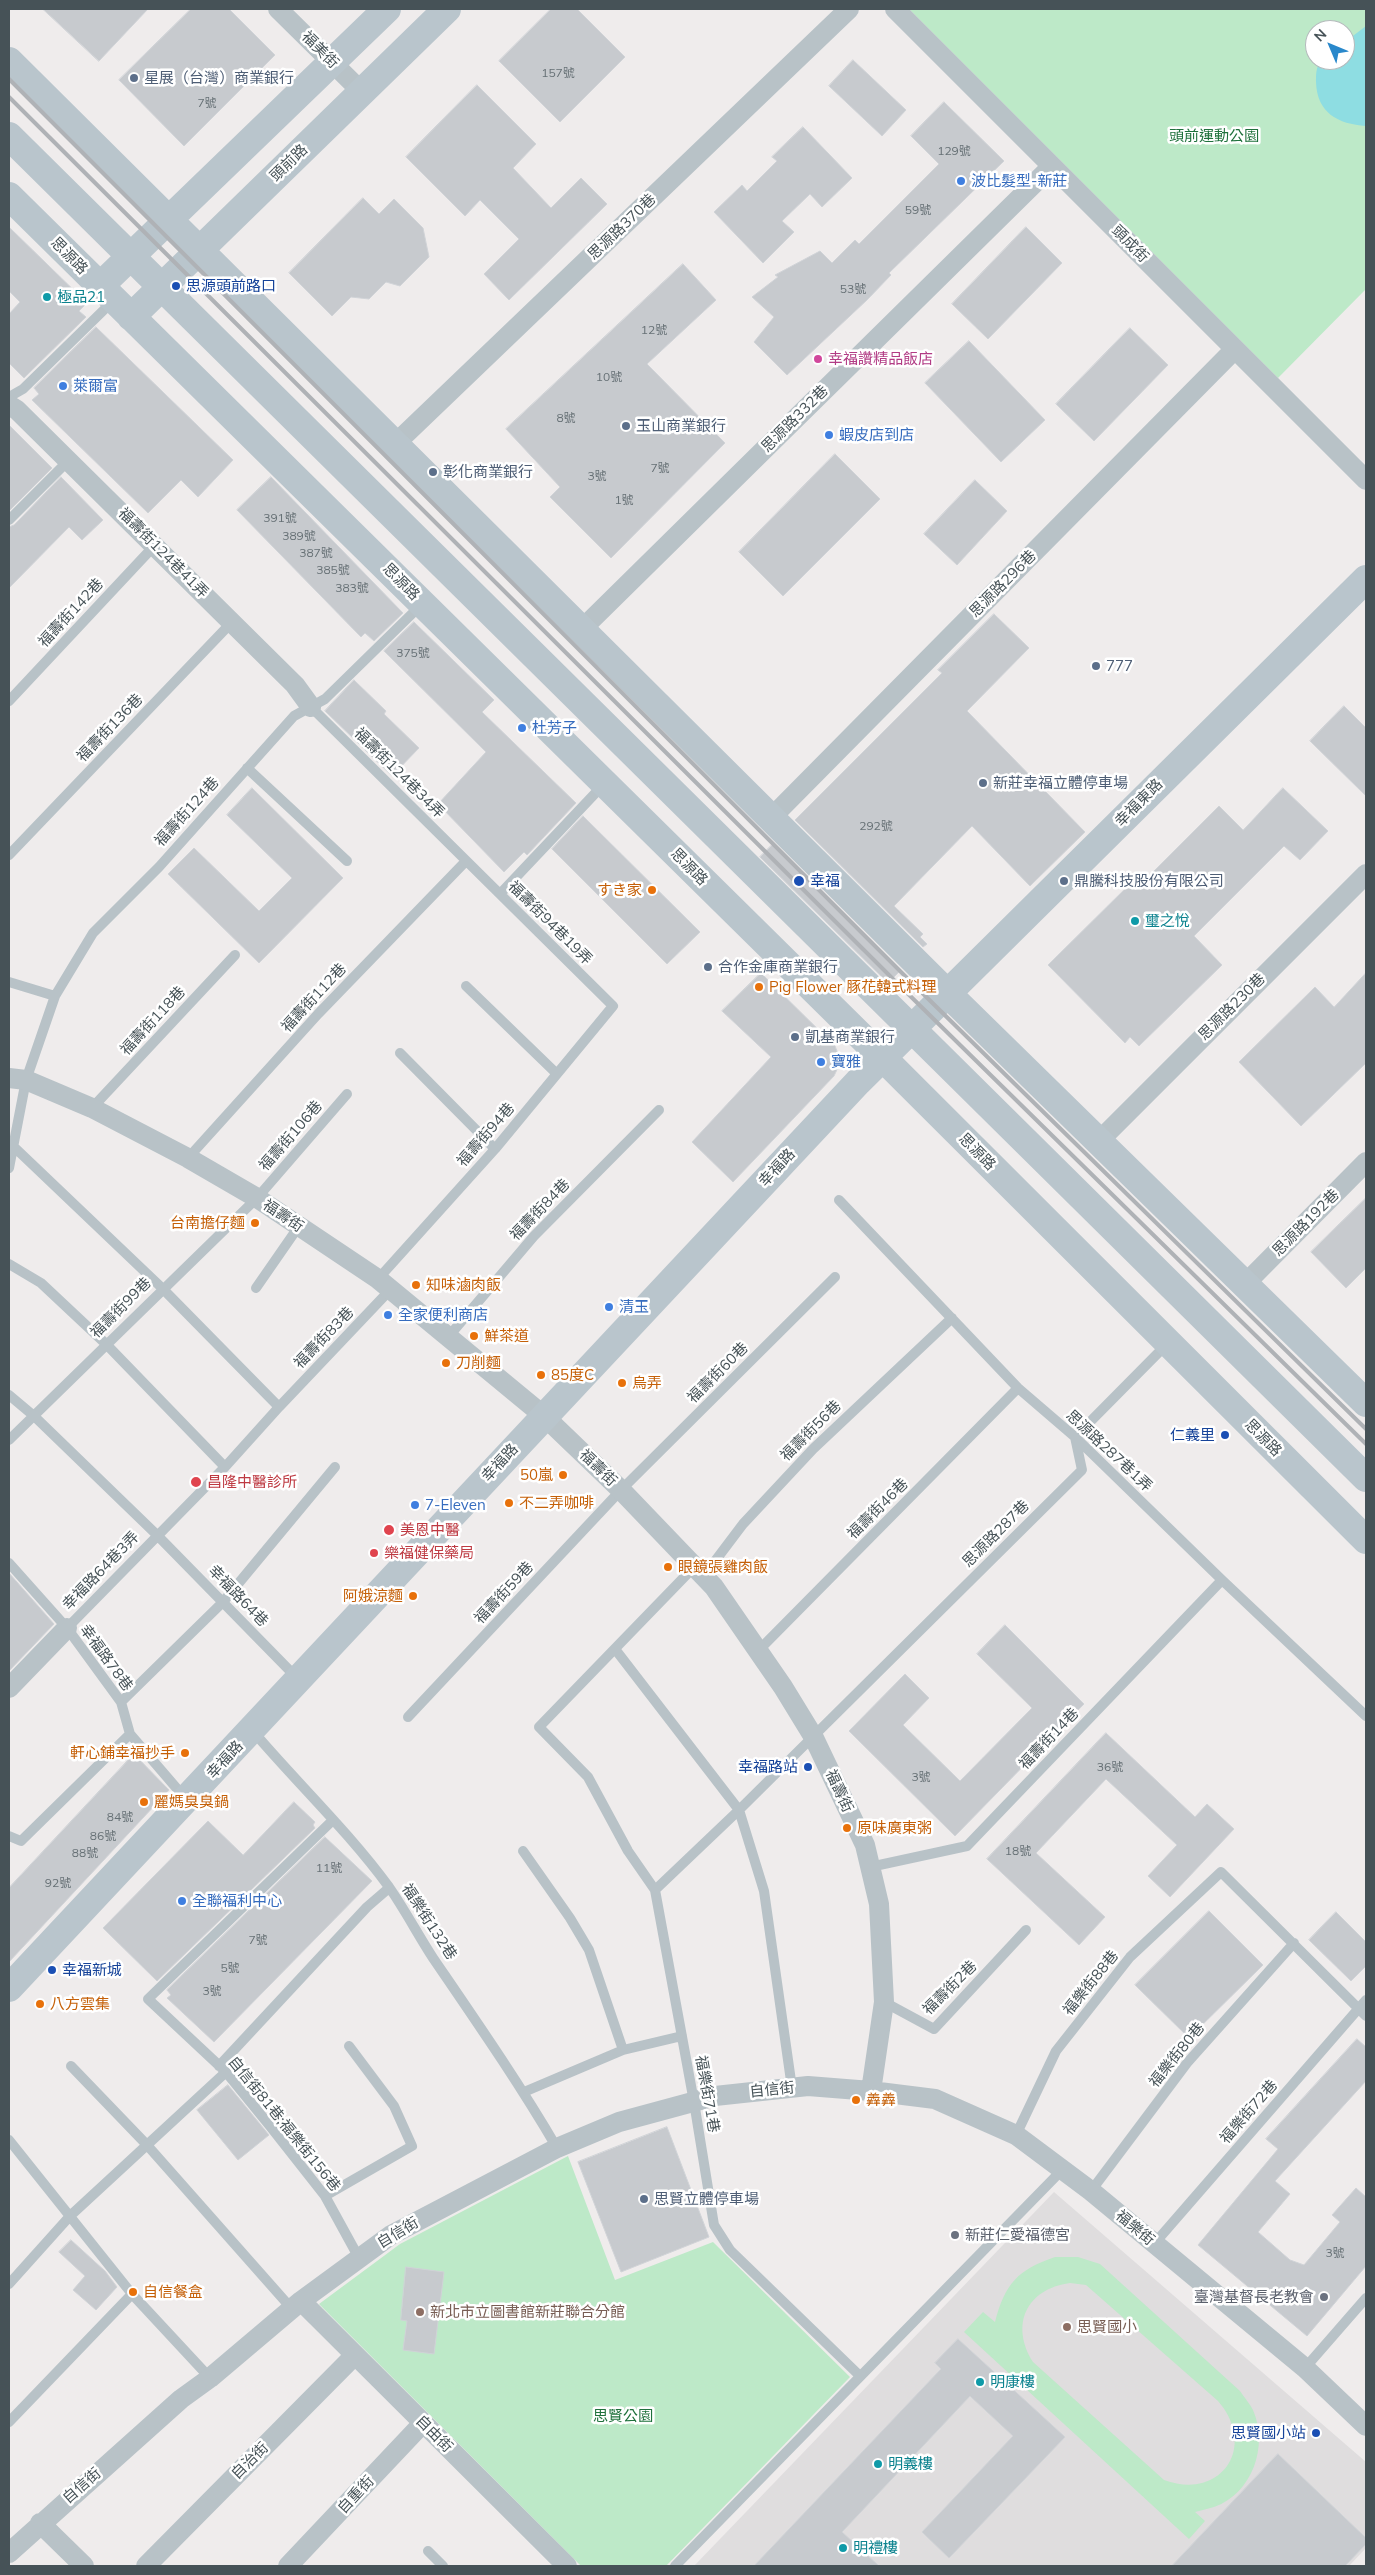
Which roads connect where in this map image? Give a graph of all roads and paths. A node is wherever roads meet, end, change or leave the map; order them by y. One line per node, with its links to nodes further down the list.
1 (278, 9): 7 (street, 福美街)
2 (387, 9): 7 (main road)
3 (447, 9): 8 (main road, 頭前路)
4 (849, 9): 20 (street, 思源路370巷)
5 (895, 9): 10 (street, 頭成街)
6 (9, 61): 12 (main road)
7 (332, 62): 8 (street, 福美街); 12 (main road)
8 (362, 92): 13 (main road, 頭前路)
9 (9, 136): 14 (main road)
10 (1052, 166): 17 (street, 頭成街); 28 (street, 思源路332巷)
11 (9, 196): 16 (main road, 思源路)
12 (168, 221): 13 (main road); 14 (main road)
13 (198, 251): 15 (main road, 頭前路); 20 (main road)
14 (131, 256): 15 (main road); 16 (main road)
15 (162, 287): 16 (main road, 頭前路); 45 (main road)
16 (115, 301): 18 (lane); 26 (main road, 思源路)
17 (1235, 350): 22 (street, 頭成街); 33 (street, 思源路296巷)
18 (9, 396)
19 (9, 405): 21 (street, 福壽街124巷41弄)
20 (394, 445): 28 (main road)
21 (68, 461): 23 (lane); 24 (street, 福壽街124巷41弄)
22 (1366, 480)
23 (9, 520)
24 (155, 545): 27 (street, 福壽街124巷41弄); 29 (lane, 福壽街142巷)
25 (1366, 579): 42 (main road, 幸福東路)
26 (422, 603): 30 (lane, 福壽街124巷); 32 (main road, 思源路)
27 (232, 622): 30 (street, 福壽街124巷41弄); 34 (lane, 福壽街136巷)
28 (581, 630): 33 (main road)
29 (9, 701)
30 (311, 707): 31 (lane, 福壽街124巷); 36 (lane, 福壽街124巷34弄)
31 (247, 768): 35 (lane); 43 (lane, 福壽街124巷)
32 (605, 784): 38 (lane); 47 (main road, 思源路)
33 (771, 818): 42 (main road)
34 (9, 855)
35 (347, 861)
36 (466, 861): 38 (lane, 福壽街94巷19弄); 56 (lane, 福壽街112巷)
37 (1366, 874): 53 (street, 思源路230巷)
38 (500, 894): 44 (lane, 福壽街94巷19弄)
39 (235, 955): 51 (lane, 福壽街118巷)
40 (9, 982): 43 (lane)
41 (466, 986): 48 (lane)
42 (947, 993): 45 (main road, 幸福東路); 53 (main road)
43 (55, 996): 49 (lane, 福壽街124巷)
44 (613, 1006): 48 (lane, 福壽街94巷)
45 (912, 1028): 47 (main road, 幸福路); 82 (main road)
46 (400, 1053): 55 (lane)
47 (882, 1057): 70 (main road, 思源路); 77 (main road, 幸福路)
48 (557, 1074): 55 (lane, 福壽街94巷)
49 (17, 1079): 51 (street, 福壽街); 54 (lane, 福壽街124巷)
50 (348, 1094): 59 (lane, 福壽街106巷)
51 (92, 1108): 56 (street, 福壽街)
52 (659, 1110): 69 (lane, 福壽街84巷)
53 (1099, 1141): 65 (main road)
54 (13, 1146): 58 (lane, 福壽街124巷); 66 (lane)
55 (495, 1149): 64 (lane, 福壽街94巷)
56 (188, 1158): 59 (street, 福壽街)
57 (1366, 1162): 65 (street, 思源路192巷)
58 (9, 1168)
59 (257, 1198): 61 (street, 福壽街); 66 (lane, 福壽街99巷)
60 (839, 1200): 68 (lane, 思源路287巷1弄)
61 (299, 1226): 64 (street, 福壽街); 67 (lane)
62 (9, 1264): 71 (lane)
63 (835, 1277): 83 (lane, 福壽街60巷)
64 (384, 1284): 69 (street, 福壽街); 75 (lane, 福壽街83巷)
65 (1245, 1284): 74 (main road)
66 (162, 1288): 71 (lane, 福壽街99巷); 75 (lane)
67 (256, 1288)
68 (952, 1318): 72 (lane, 思源路287巷1弄); 87 (lane, 福壽街56巷)
69 (449, 1336): 77 (street, 福壽街)
70 (1168, 1343): 78 (lane); 85 (main road, 思源路)
71 (106, 1344): 76 (lane, 福壽街99巷); 80 (lane)
72 (1018, 1388): 78 (lane, 思源路287巷1弄); 92 (lane, 福壽街46巷)
73 (9, 1395): 76 (lane, 幸福路64巷)
74 (1365, 1400)
75 (279, 1406): 80 (lane, 福壽街83巷)
76 (34, 1416): 79 (lane, 福壽街99巷); 84 (lane, 幸福路64巷)
77 (544, 1416): 83 (street, 福壽街); 93 (main road, 幸福路)
78 (1075, 1437): 88 (lane, 思源路287巷1弄); 100 (lane, 思源路287巷)
79 (9, 1440)
80 (225, 1467): 84 (lane, 幸福路64巷3弄)
81 (335, 1467): 89 (lane)
82 (1366, 1478)
83 (621, 1490): 87 (street, 福壽街); 97 (lane, 福壽街59巷)
84 (157, 1535): 89 (lane, 幸福路64巷); 90 (lane, 幸福路64巷3弄)
85 (1366, 1540)
86 (9, 1563): 90 (lane, 幸福路78巷)
87 (699, 1572): 91 (lane, 福壽街56巷); 92 (street, 福壽街)
88 (1222, 1580): 96 (lane, 思源路287巷1弄); 106 (lane, 福壽街14巷)
89 (223, 1602): 93 (lane, 幸福路64巷); 95 (lane)
90 (67, 1628): 94 (street); 95 (lane, 幸福路78巷)
91 (614, 1649): 102 (lane); 108 (lane, 福樂街71巷)
92 (758, 1651): 100 (street, 福壽街)
93 (298, 1678): 98 (main road, 幸福路)
94 (9, 1688)
95 (120, 1702): 99 (lane, 幸福路78巷)
96 (1366, 1716)
97 (408, 1717)
98 (252, 1730): 101 (main road, 幸福路); 103 (lane, 福樂街132巷)
99 (130, 1734): 101 (lane, 幸福路78巷); 104 (lane)
100 (813, 1736): 102 (lane); 106 (street, 福壽街)
101 (187, 1800): 111 (main road, 幸福路)
102 (739, 1810): 108 (lane); 120 (lane)
103 (333, 1820): 107 (lane, 福樂街132巷); 119 (lane, 自信街81巷;福樂街156巷)
104 (9, 1836)
105 (523, 1851): 117 (lane)
106 (870, 1867): 113 (street, 福壽街)
107 (389, 1888): 119 (lane); 122 (lane, 福樂街132巷)
108 (655, 1890): 115 (lane, 福樂街71巷)
109 (1026, 1930): 113 (lane, 福壽街2巷)
110 (1294, 1943): 114 (lane); 124 (lane, 福樂街88巷); 129 (lane, 福樂街80巷)
111 (11, 1982)
112 (1366, 2000): 114 (lane, 福樂街72巷)
113 (884, 2002): 121 (street, 福壽街)
114 (1363, 2013): 132 (lane, 福樂街72巷)
115 (682, 2036): 117 (lane); 123 (lane, 福樂街71巷)
116 (349, 2046): 130 (lane)
117 (623, 2050): 122 (lane)
118 (71, 2066): 126 (lane)
119 (222, 2069): 126 (lane); 130 (lane, 自信街81巷;福樂街156巷)
120 (792, 2088): 121 (street, 自信街); 123 (street, 自信街)
121 (871, 2091): 124 (street, 福樂街)
122 (524, 2092): 127 (lane, 福樂街132巷)
123 (694, 2102): 127 (street, 自信街); 140 (lane, 福樂街71巷)
124 (1016, 2136): 128 (street, 福樂街)
125 (9, 2140): 131 (lane)
126 (147, 2144): 131 (lane); 137 (lane)
127 (557, 2148): 133 (street, 自信街)
128 (1062, 2170): 129 (street, 福樂街); 140 (lane)
129 (1091, 2191): 132 (street, 福樂街)
130 (325, 2196): 133 (lane, 自信街81巷;福樂街156巷)
131 (70, 2216): 134 (lane); 135 (lane)
132 (1154, 2244): 139 (street, 福樂街)
133 (359, 2258): 137 (street, 自信街)
134 (9, 2284)
135 (132, 2294): 141 (lane); 142 (lane)
136 (1366, 2298): 139 (lane)
137 (296, 2305): 138 (street, 自由街); 141 (street, 自信街)
138 (354, 2355): 143 (street, 自由街); 150 (street, 自治街)
139 (1305, 2368): 144 (street, 福樂街)
140 (860, 2376): 153 (lane)
141 (210, 2378): 145 (street, 自信街)
142 (9, 2422)
143 (423, 2423): 148 (street, 自由街); 151 (street, 自重街)
144 (1366, 2426)
145 (40, 2523): 147 (street, 自信街); 149 (street)
146 (428, 2551): 152 (lane)
147 (9, 2553)
148 (558, 2563)
149 (84, 2566)
150 (146, 2566)
151 (288, 2566)
152 (443, 2566)
153 (675, 2566)

